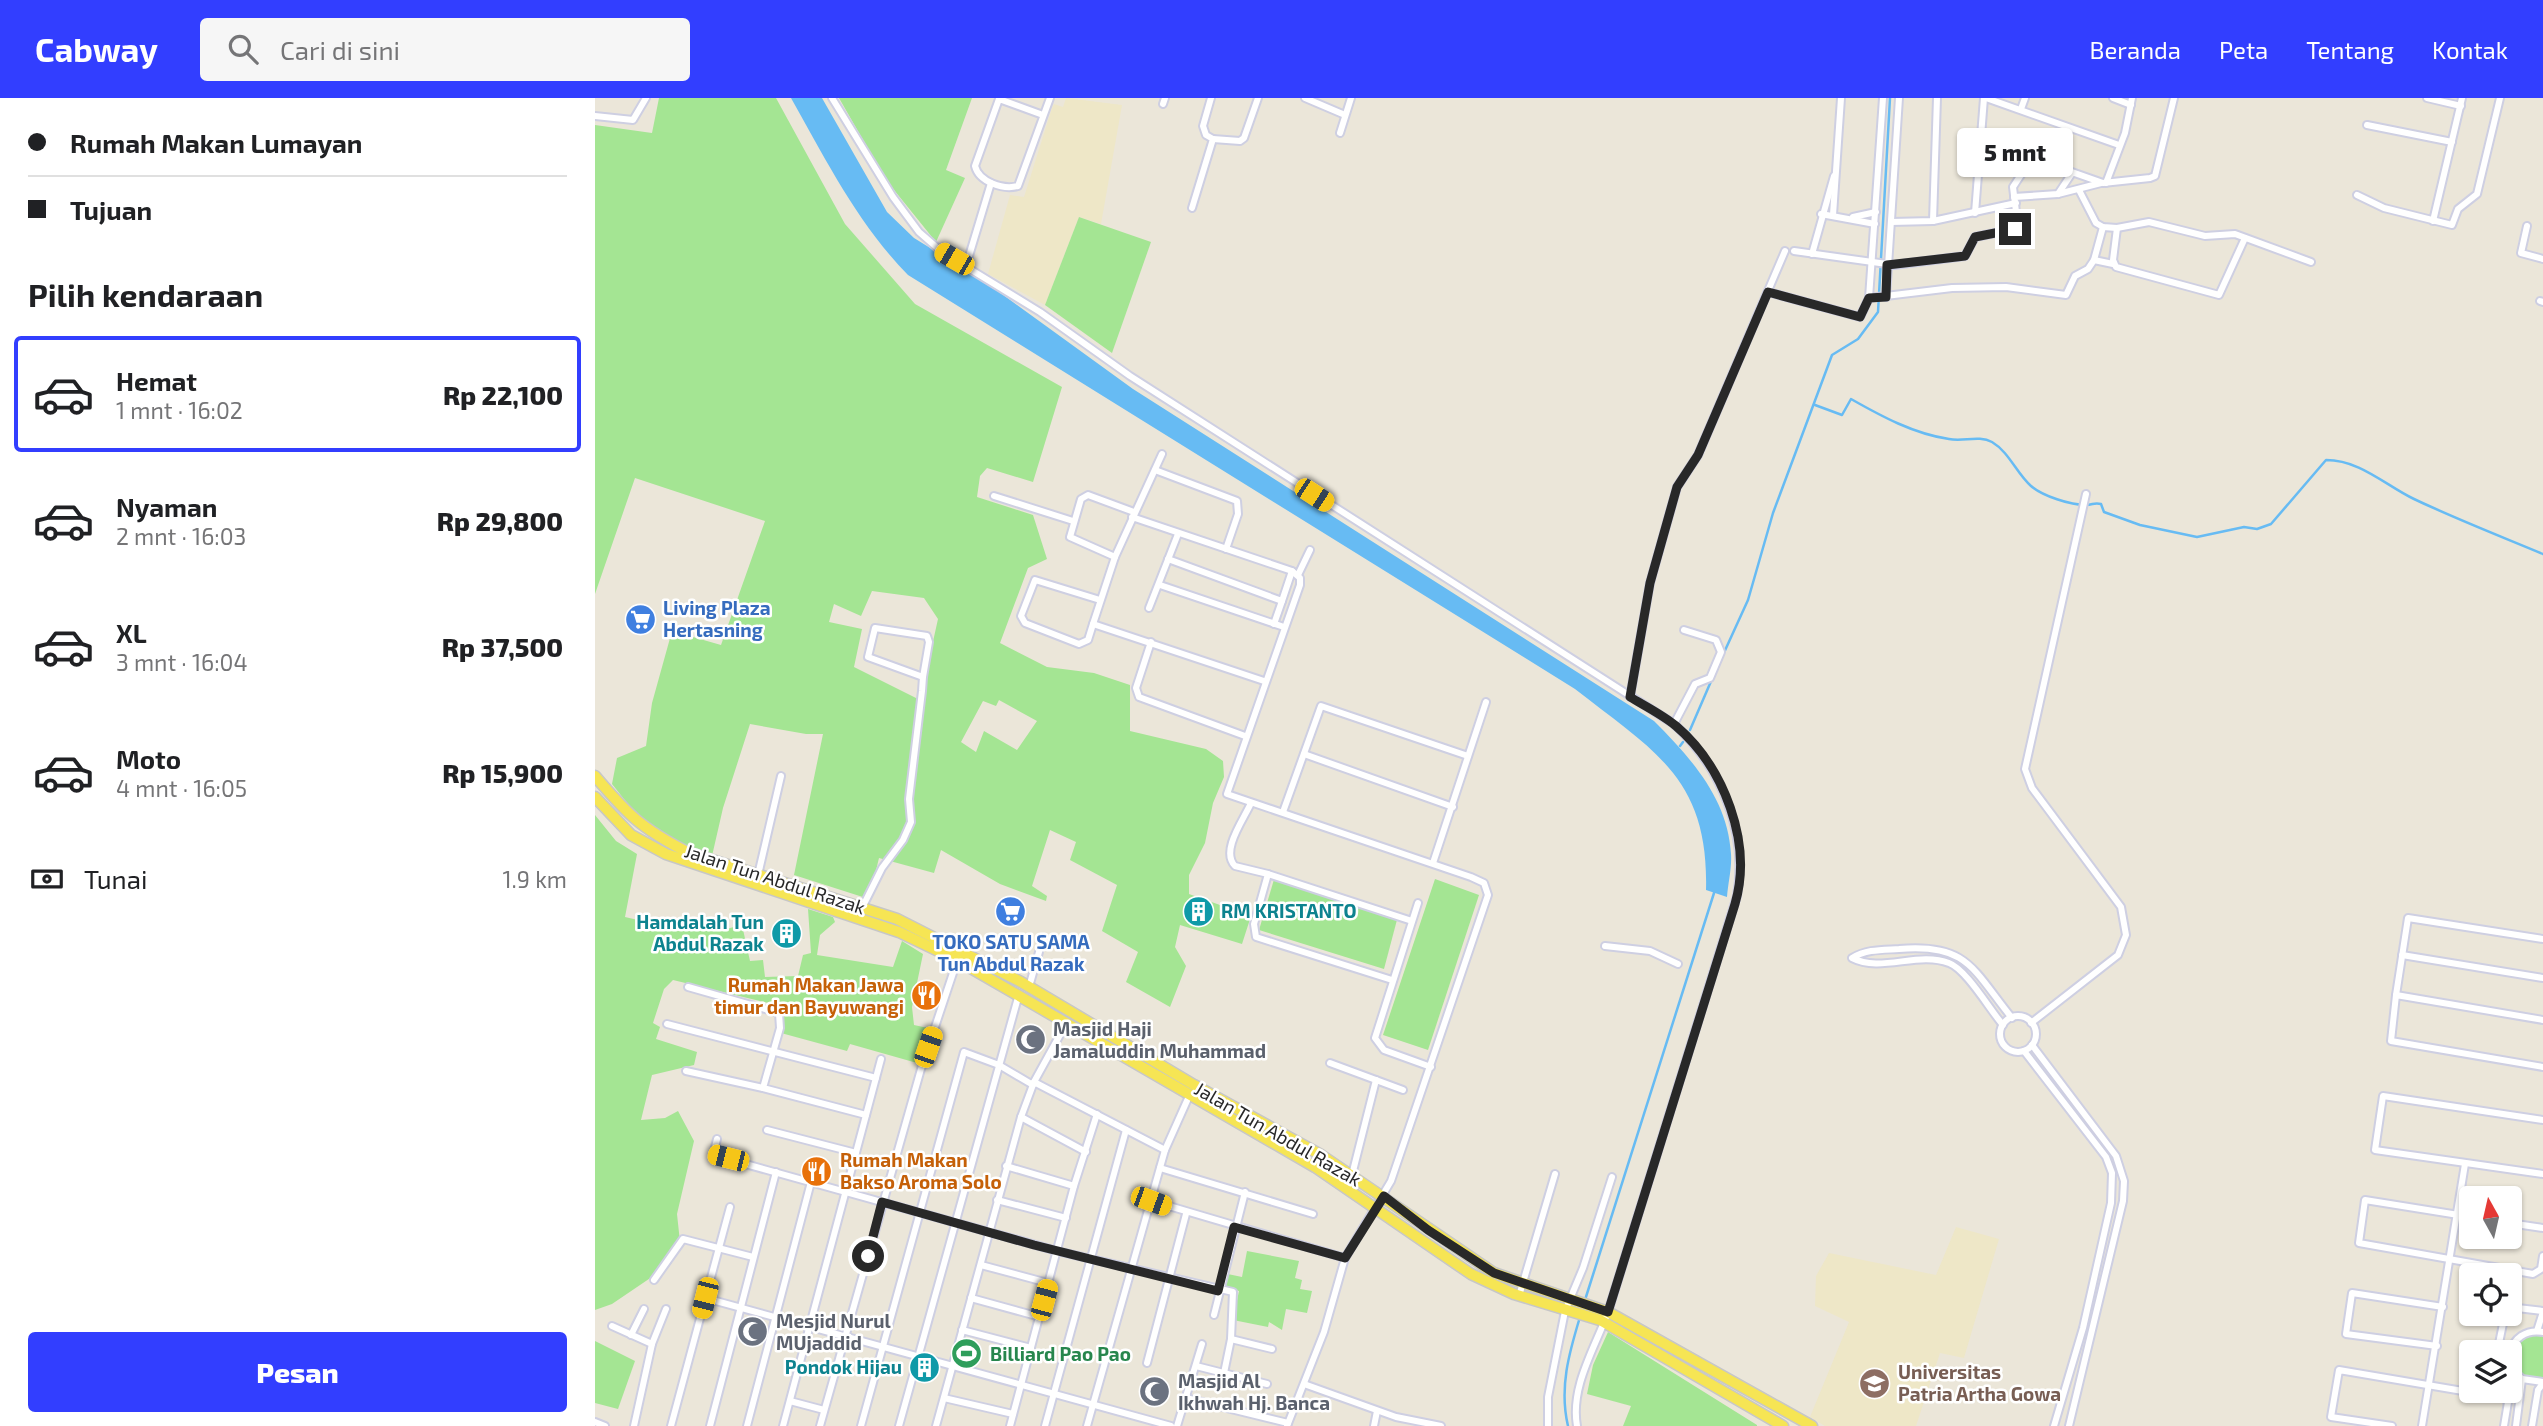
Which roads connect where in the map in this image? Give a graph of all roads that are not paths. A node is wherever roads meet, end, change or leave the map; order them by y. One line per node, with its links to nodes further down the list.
1 (646, 98): 25 (street)
2 (832, 98): 64 (street)
3 (1211, 98): 28 (street)
4 (1258, 98): 28 (street)
5 (1305, 98): 24 (street)
6 (1351, 98): 24 (street)
7 (1840, 98): 34 (street)
8 (1883, 98): 42 (street)
9 (1899, 98): 49 (street)
10 (1937, 98): 47 (street)
11 (1985, 98): 22 (street); 29 (street)
12 (2025, 98): 22 (street)
13 (2113, 98): 20 (street)
14 (2174, 98): 36 (street)
15 (2427, 98): 21 (street)
16 (2462, 98): 21 (street)
17 (2500, 98): 48 (street)
18 (999, 99): 23 (street); 35 (street)
19 (1051, 99): 23 (street)
20 (2132, 102): 31 (street)
21 (2461, 106): 30 (street)
22 (2021, 109): 31 (street)
23 (1043, 115): 35 (street)
24 (1345, 115): 27 (street)
25 (595, 116)
26 (2367, 125): 30 (street)
27 (1340, 133)
28 (1213, 139): 41 (street)
29 (1981, 140): 32 (street); 43 (street)
30 (2452, 142): 48 (street)
31 (2119, 145): 36 (street)
32 (2032, 158): 33 (street); 40 (street)
33 (2072, 173): 36 (street); 38 (street)
34 (1834, 176): 44 (street); 45 (street)
35 (991, 183): 64 (street)
36 (2105, 183): 37 (street)
37 (2079, 190): 38 (street); 52 (street)
38 (2058, 194): 40 (street)
39 (2357, 195): 48 (street)
40 (2015, 200): 43 (street); 63 (street)
41 (1192, 208)
42 (1876, 212): 46 (street); 50 (street)
43 (1975, 213): 47 (street)
44 (1821, 215): 45 (street); 57 (street)
45 (1833, 215): 46 (street)
46 (1852, 218): 50 (street)
47 (1933, 221): 49 (street)
48 (2433, 221)
49 (1891, 222): 63 (street)
50 (1875, 224): 61 (street)
51 (2527, 226): 58 (street)
52 (2103, 227): 53 (street); 59 (street)
53 (2117, 228): 54 (street); 62 (street)
54 (2245, 238): 60 (street); 62 (street)
55 (1785, 251): 65 (street)
56 (1794, 251): 57 (street)
57 (1812, 254): 61 (street)
58 (2543, 259)
59 (2094, 260): 62 (street); 66 (street)
60 (2311, 262)
61 (1872, 263): 63 (street); 67 (street)
62 (2113, 264)
63 (1887, 265): 66 (street)
64 (966, 266): 92 (street)
65 (1768, 292): 67 (street); 92 (street)
66 (1886, 297): 67 (street)
67 (1869, 298)
68 (1162, 454): 69 (street)
69 (1155, 470): 72 (street); 75 (street)
70 (2086, 494): 126 (street)
71 (994, 496): 73 (street)
72 (1133, 514): 73 (street); 74 (street); 77 (street)
73 (1073, 521): 77 (street)
74 (1178, 534): 75 (street); 78 (street)
75 (1226, 549): 79 (street)
76 (1310, 550): 79 (street)
77 (1115, 556): 81 (street)
78 (1168, 559): 80 (street); 82 (street)
79 (1295, 573): 82 (street); 86 (street)
80 (1160, 585): 83 (street); 85 (street)
81 (1100, 600): 84 (street); 84 (street)
82 (1282, 601): 85 (street)
83 (1149, 608)
84 (1093, 624): 88 (street)
85 (1274, 624): 86 (street)
86 (1284, 628): 90 (street)
87 (1684, 630): 95 (street)
88 (1151, 642): 90 (street); 96 (street)
89 (923, 677): 89 (street); 109 (street)
90 (1264, 681): 96 (street)
91 (1324, 696): 94 (street)
92 (1630, 697): 95 (street)
93 (1486, 702): 98 (street)
94 (1321, 706): 97 (street); 98 (street)
95 (1674, 724): 208 (street)
96 (1245, 736): 102 (street)
97 (1304, 754): 103 (street); 104 (street)
98 (1468, 756): 103 (street)
99 (595, 776): 107 (main road, Jalan Tun Abdul Razak)
100 (781, 776): 107 (street)
101 (595, 797): 114 (main road, Jalan Tun Abdul Razak)
102 (1251, 803): 104 (street); 106 (street)
103 (1453, 807): 105 (street)
104 (1283, 812): 105 (street)
105 (1433, 863): 135 (street)
106 (1268, 874): 110 (street); 118 (street)
107 (758, 875): 109 (main road, Jalan Tun Abdul Razak)
108 (1418, 903): 110 (street)
109 (862, 908): 114 (main road, Jalan Tun Abdul Razak)
110 (1412, 921): 118 (street)
111 (2543, 939): 115 (street)
112 (1605, 946): 116 (street)
113 (1039, 952): 120 (street)
114 (958, 955): 120 (main road, Jalan Tun Abdul Razak); 121 (main road, Jalan Tun Abdul Razak); 170 (street)
115 (2402, 955): 117 (street); 122 (street)
116 (1678, 964)
117 (2543, 978)
118 (1392, 980): 135 (street)
119 (688, 987): 130 (street)
120 (1029, 987): 141 (main road, Jalan Tun Abdul Razak)
121 (1019, 994): 125 (main road, Jalan Tun Abdul Razak); 134 (street)
122 (2396, 995): 124 (street); 136 (street)
123 (2012, 1018): 126 (street); 128 (street); 128 (street)
124 (2543, 1020)
125 (1067, 1022): 140 (street); 144 (main road, Jalan Tun Abdul Razak)
126 (2031, 1023): 129 (street)
127 (667, 1024): 130 (street)
128 (2003, 1025): 131 (street)
129 (2032, 1045): 131 (street); 271 (street)
130 (774, 1049): 138 (street); 142 (street)
131 (2024, 1051): 270 (street)
132 (881, 1059): 138 (street)
133 (1330, 1063): 139 (street)
134 (999, 1065): 140 (street); 173 (street); 178 (street)
135 (1431, 1067): 167 (street)
136 (2543, 1067)
137 (686, 1071): 142 (street)
138 (876, 1078): 146 (street)
139 (1376, 1080): 143 (street); 161 (street)
140 (1034, 1084): 145 (street); 147 (street)
141 (1194, 1085): 144 (street); 161 (main road, Jalan Tun Abdul Razak)
142 (763, 1088): 146 (street)
143 (1403, 1090)
144 (1189, 1096): 152 (street); 172 (main road, Jalan Tun Abdul Razak)
145 (1097, 1114): 150 (street); 153 (street)
146 (866, 1115): 154 (street)
147 (1021, 1117): 153 (street); 156 (street)
148 (2543, 1120): 155 (street)
149 (767, 1130): 154 (street)
150 (1126, 1130): 152 (street); 187 (street)
151 (717, 1139): 158 (street)
152 (1165, 1150): 157 (street)
153 (1086, 1152): 164 (street)
154 (856, 1153): 165 (street)
155 (2465, 1164): 160 (street); 176 (street)
156 (1006, 1166): 164 (street); 168 (street)
157 (1160, 1168): 166 (street); 169 (street)
158 (776, 1172): 163 (street); 186 (street)
159 (1555, 1174): 195 (street)
160 (2543, 1174)
161 (1352, 1175): 167 (main road, Jalan Tun Abdul Razak)
162 (1612, 1177): 200 (street)
163 (811, 1182): 165 (street); 209 (street)
164 (1074, 1186): 177 (street)
165 (847, 1192): 170 (street); 212 (street)
166 (1245, 1192): 175 (street); 180 (street)
167 (1384, 1196): 172 (street); 195 (main road, Jalan Tun Abdul Razak)
168 (997, 1200): 177 (street); 182 (street)
169 (1151, 1201): 174 (street); 191 (street)
170 (882, 1202): 173 (street); 216 (street)
171 (730, 1207): 183 (street)
172 (1377, 1207): 188 (street); 197 (main road, Jalan Tun Abdul Razak)
173 (920, 1213): 178 (street); 221 (street)
174 (1186, 1214): 180 (street); 192 (street)
175 (1313, 1214)
176 (2457, 1215): 189 (street); 189 (street)
177 (1066, 1219): 184 (street)
178 (954, 1223): 182 (street); 225 (street)
179 (2522, 1225): 181 (street)
180 (1234, 1227): 188 (street); 196 (street)
181 (2543, 1228)
182 (989, 1233): 184 (street); 190 (street)
183 (719, 1248): 186 (street); 193 (street); 198 (street)
184 (1057, 1251): 187 (street); 194 (street)
185 (2543, 1256): 189 (street)
186 (753, 1257): 202 (street)
187 (1089, 1258): 191 (street); 236 (street)
188 (1345, 1258): 234 (street)
189 (2450, 1259): 201 (street)
190 (981, 1265): 194 (street); 199 (street)
191 (1132, 1267): 192 (street); 241 (street)
192 (1169, 1278): 196 (street); 226 (street)
193 (654, 1280)
194 (1048, 1283): 210 (street)
195 (1524, 1285): 197 (street); 200 (main road, Jalan Tun Abdul Razak)
196 (1218, 1291): 207 (street); 217 (street)
197 (1519, 1296): 200 (main road, Jalan Tun Abdul Razak)
198 (705, 1298): 202 (street); 250 (street)
199 (971, 1298): 210 (street); 213 (street)
200 (1569, 1306): 208 (main road); 266 (street)
201 (2443, 1307): 222 (street); 222 (street)
202 (742, 1308): 209 (street); 251 (street)
203 (644, 1309): 215 (street)
204 (666, 1309): 219 (street)
205 (2522, 1309): 206 (street)
206 (2543, 1312): 214 (street)
207 (1214, 1315)
208 (1604, 1316): 267 (street); 268 (main road); 269 (main road)
209 (775, 1317): 212 (street); 252 (street)
210 (1039, 1317): 223 (street)
211 (613, 1326): 215 (street)
212 (811, 1326): 216 (street); 239 (street)
213 (962, 1330): 223 (street); 227 (street)
214 (2540, 1332): 218 (street)
215 (631, 1335): 219 (street)
216 (847, 1336): 221 (street); 242 (street)
217 (1231, 1339): 224 (street); 229 (street)
218 (2518, 1340)
219 (652, 1344): 249 (street)
220 (1202, 1344): 228 (street)
221 (883, 1346): 225 (street); 255 (street)
222 (2437, 1346): 235 (street)
223 (1031, 1348): 232 (street)
224 (1272, 1349)
225 (918, 1355): 227 (street); 256 (street)
226 (1147, 1363)
227 (953, 1365): 232 (street); 237 (street)
228 (1196, 1366): 229 (street); 238 (street)
229 (1224, 1373): 233 (street)
230 (2522, 1380): 231 (street)
231 (2543, 1382): 276 (street)
232 (1021, 1383): 236 (street); 244 (street)
233 (1267, 1384)
234 (1304, 1384): 243 (street); 247 (street)
235 (2430, 1386): 272 (street); 273 (street); 274 (street)
236 (1054, 1392): 241 (street); 259 (street)
237 (944, 1398): 244 (street); 257 (street)
238 (1186, 1398): 247 (street); 263 (street)
239 (790, 1401): 242 (street); 253 (street)
240 (2519, 1403): 275 (street)
241 (1093, 1405): 245 (street); 260 (street)
242 (824, 1410): 254 (street)
243 (1377, 1410): 264 (street); 265 (street)
244 (1013, 1414): 258 (street)
245 (1135, 1416): 261 (street); 262 (street)
246 (595, 1422): 248 (street)
247 (1288, 1425)
248 (604, 1426)
249 (634, 1426)
250 (671, 1426)
251 (710, 1426)
252 (747, 1426)
253 (783, 1426)
254 (820, 1426)
255 (861, 1426)
256 (899, 1426)
257 (936, 1426)
258 (1010, 1426)
259 (1045, 1426)
260 (1087, 1426)
261 (1132, 1426)
262 (1171, 1426)
263 (1177, 1426)
264 (1374, 1426)
265 (1440, 1426)
266 (1548, 1426)
267 (1577, 1426)
268 (1783, 1426)
269 (1812, 1426)
270 (2054, 1426)
271 (2069, 1426)
272 (2392, 1426)
273 (2422, 1426)
274 (2504, 1426)
275 (2516, 1426)
276 (2532, 1426)

